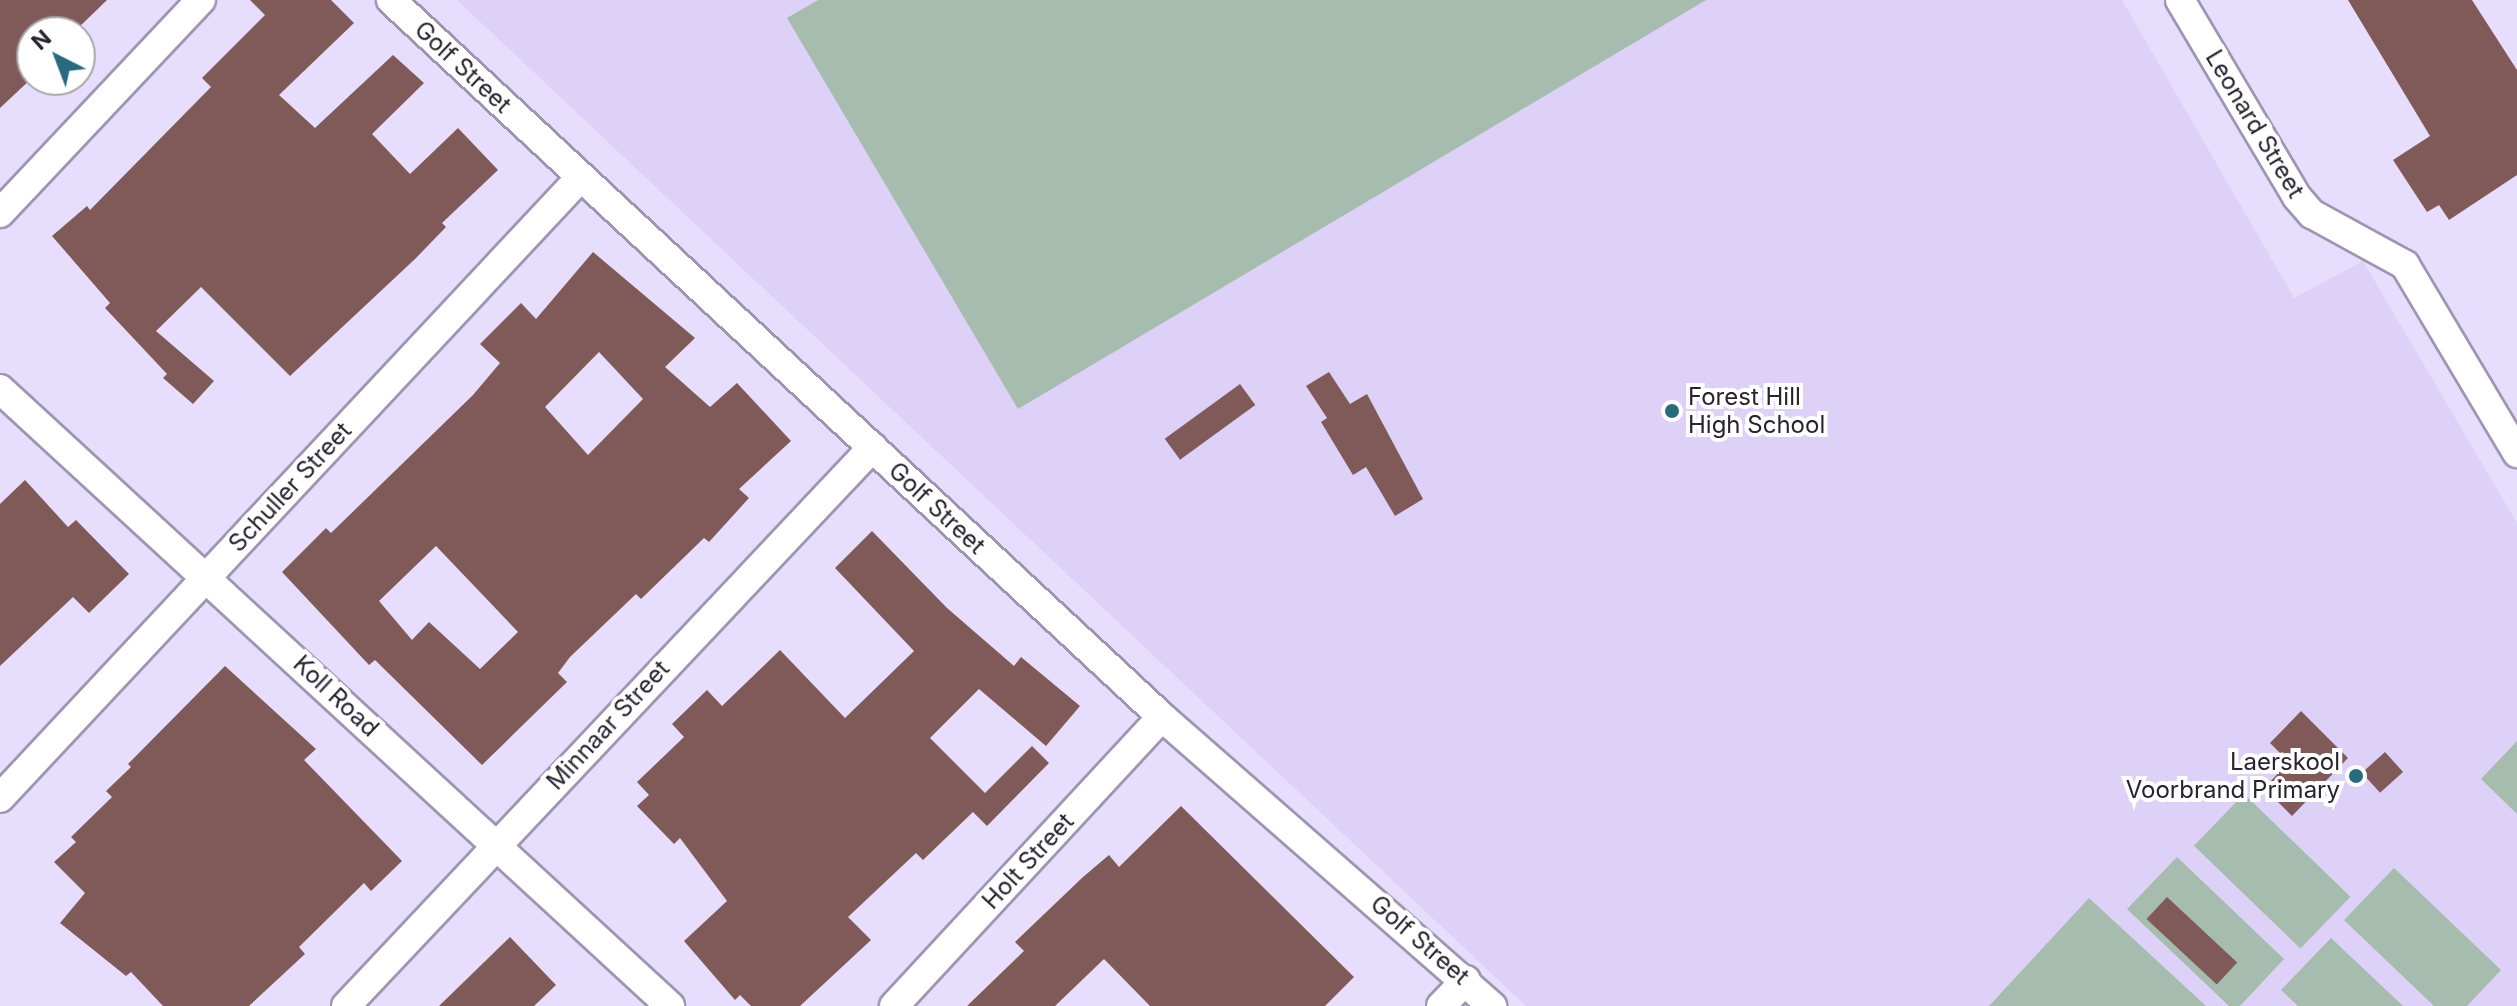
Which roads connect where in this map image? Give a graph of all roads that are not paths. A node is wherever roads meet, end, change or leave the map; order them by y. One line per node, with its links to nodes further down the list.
1 (201, 0): 5 (street)
2 (391, 0): 4 (street, Golf Street)
3 (2180, 0): 8 (street, Leonard Street)
4 (581, 177): 7 (street, Golf Street); 9 (street, Schuller Street)
5 (0, 213)
6 (0, 389): 9 (street, Koll Road)
7 (873, 447): 10 (street, Golf Street); 12 (street, Minnaar Street)
8 (2517, 453)
9 (206, 577): 11 (street, Schuller Street); 12 (street, Koll Road)
10 (1162, 717): 13 (street, Golf Street); 16 (street, Holt Street)
11 (0, 798)
12 (497, 844): 14 (street, Minnaar Street); 15 (street, Koll Road)
13 (1466, 980): 17 (street); 18 (street, Golf Street)
14 (346, 1006)
15 (670, 1006)
16 (894, 1006)
17 (1441, 1006)
18 (1492, 1006)

